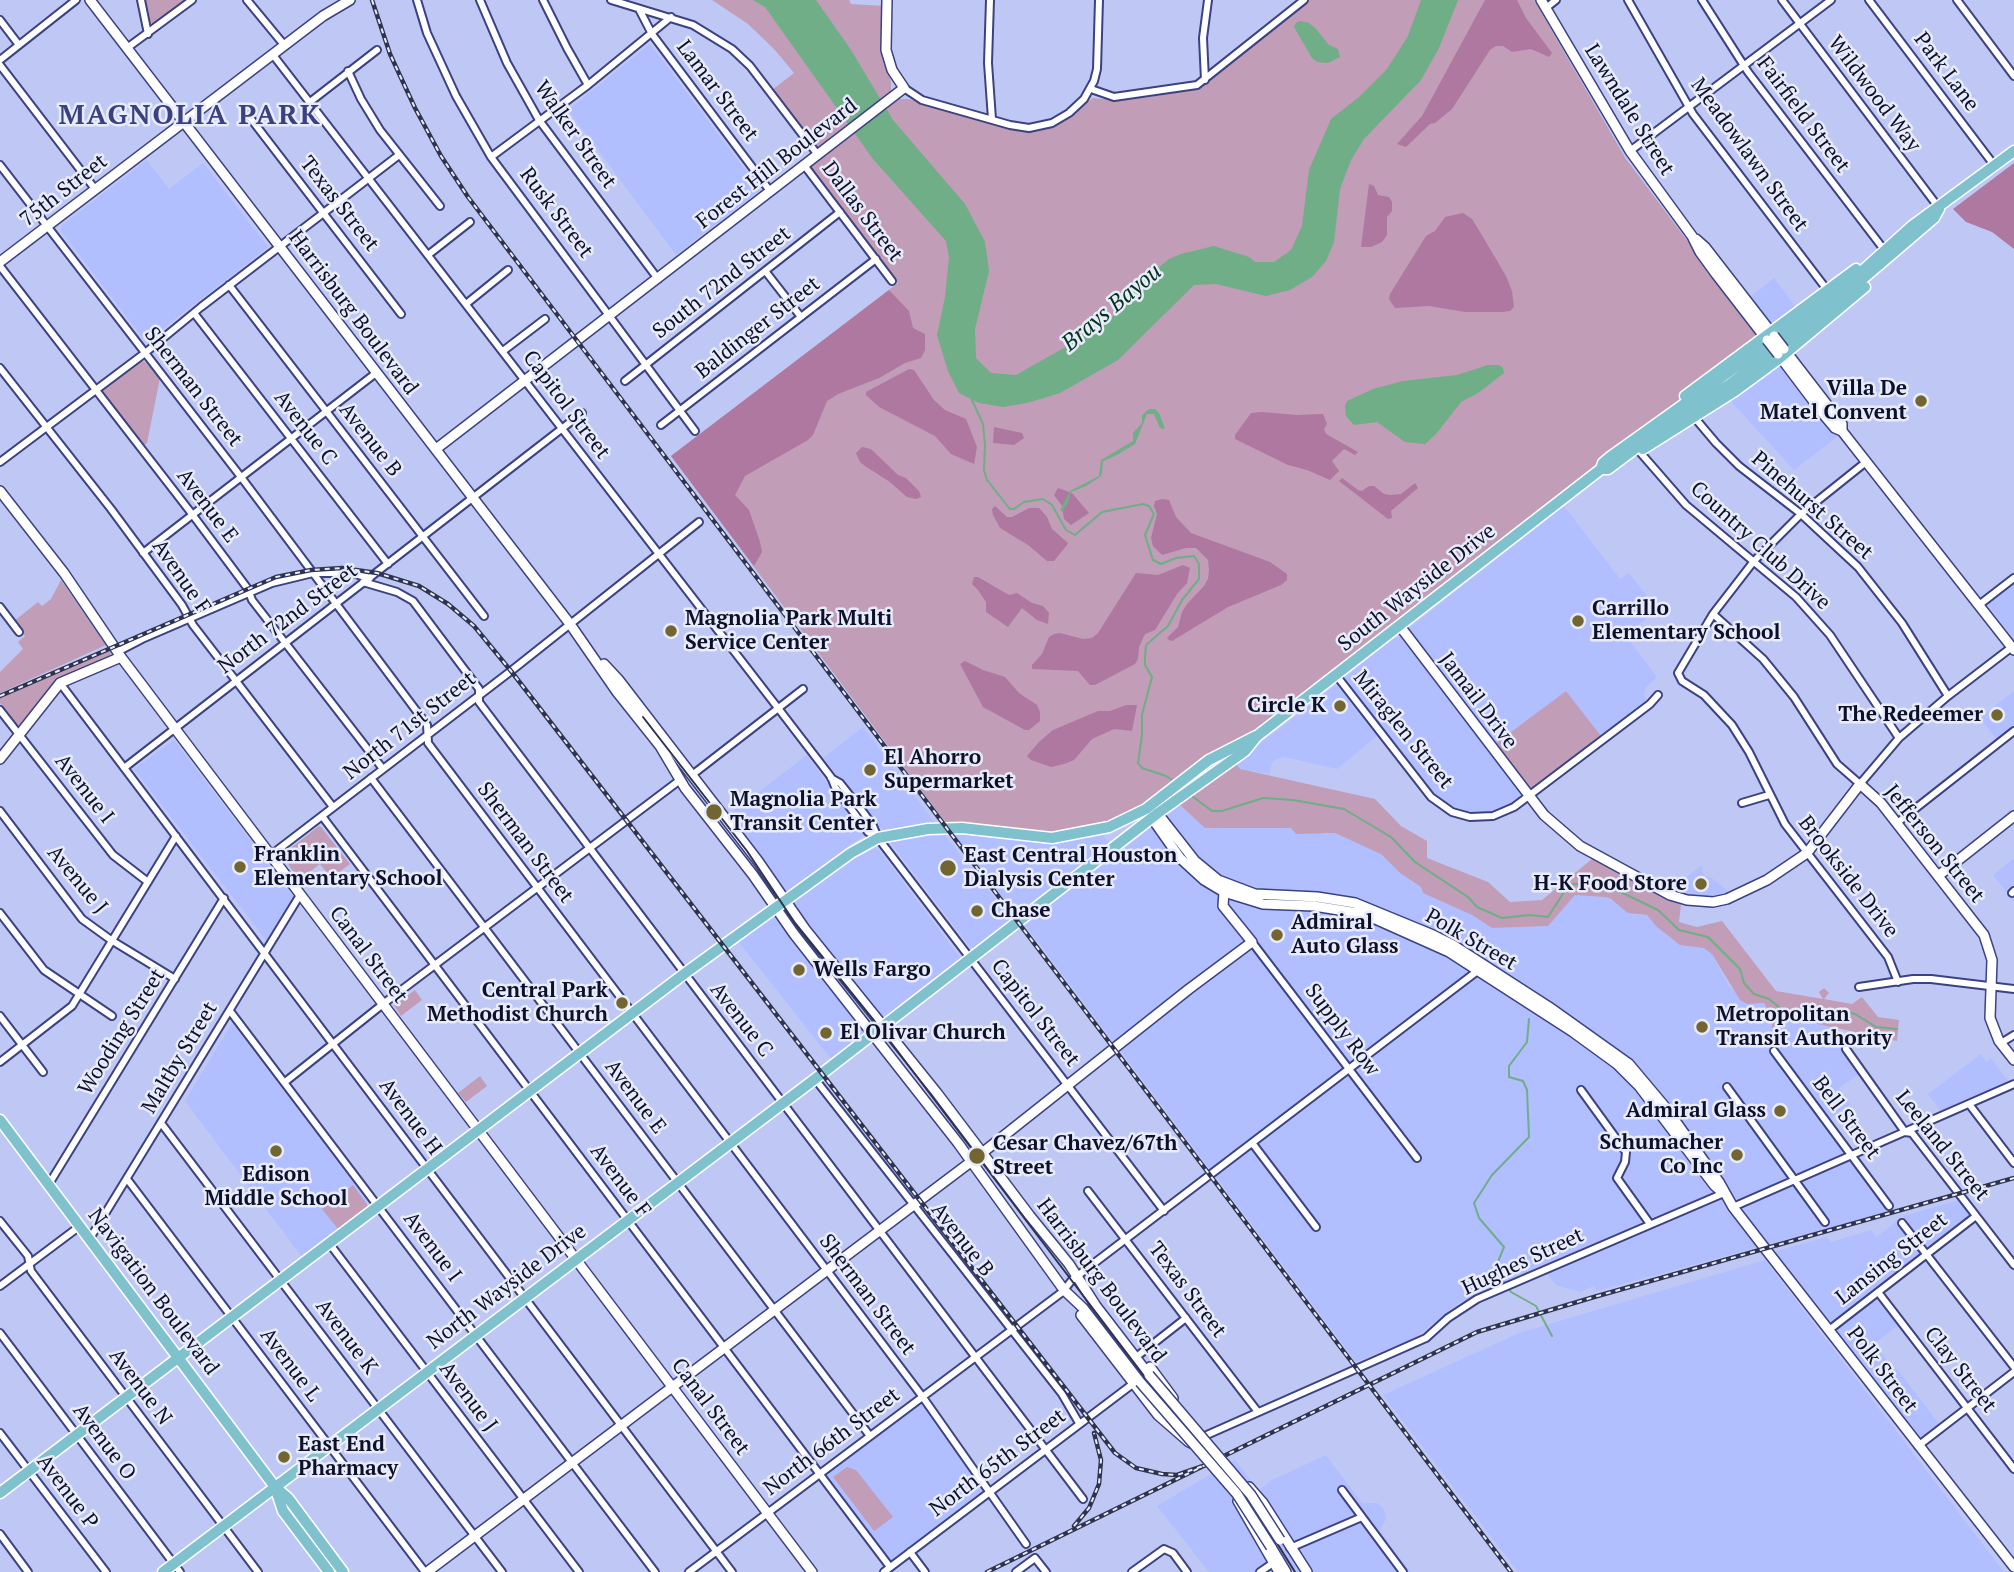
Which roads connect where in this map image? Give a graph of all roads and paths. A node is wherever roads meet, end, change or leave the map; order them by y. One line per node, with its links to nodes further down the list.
1 (76, 0): 30 (street)
2 (90, 0): 32 (main road, Harrisburg Boulevard)
3 (141, 0): 28 (street)
4 (192, 0): 28 (street)
5 (247, 0): 31 (street)
6 (350, 0): 31 (main road, 75th Street)
7 (416, 0): 53 (street, Rusk Street)
8 (480, 0): 47 (street, Walker Street)
9 (543, 0): 40 (street)
10 (611, 0): 24 (street, Dallas Street)
11 (887, 0): 41 (main road)
12 (990, 0): 46 (street)
13 (1099, 0): 42 (street)
14 (1208, 0): 39 (street)
15 (1304, 0): 39 (street)
16 (1556, 0): 23 (street)
17 (1628, 0): 44 (street, Meadowlawn Street)
18 (1702, 0): 36 (street, Fairfield Street)
19 (1782, 0): 27 (street, Wildwood Way)
20 (1831, 0): 27 (street)
21 (1869, 0): 56 (street, Park Lane)
22 (1957, 0): 38 (street)
23 (1544, 4): 49 (main road, Lawndale Street)
24 (639, 9): 25 (street, Dallas Street); 29 (street, Lamar Street)
25 (671, 17): 29 (street); 52 (street, Dallas Street)
26 (0, 20): 30 (street)
27 (1800, 24): 36 (street); 61 (street, Wildwood Way)
28 (148, 34): 32 (street)
29 (652, 34): 40 (street); 59 (street, Lamar Street)
30 (19, 45): 35 (street)
31 (285, 46): 34 (main road, 75th Street)
32 (127, 48): 48 (main road, Harrisburg Boulevard)
33 (377, 50): 37 (street)
34 (273, 55): 43 (street, Capitol Street); 48 (main road, 75th Street)
35 (0, 62): 58 (street)
36 (1744, 66): 44 (street); 68 (street, Fairfield Street)
37 (348, 71): 43 (street); 51 (street)
38 (2014, 76)
39 (1205, 80): 42 (street)
40 (588, 85): 47 (street)
41 (904, 88): 46 (street); 52 (main road, Forest Hill Boulevard)
42 (1091, 89): 46 (street)
43 (310, 102): 57 (street, Capitol Street)
44 (1689, 108): 49 (street); 77 (street, Meadowlawn Street)
45 (248, 115): 62 (street, Texas Street)
46 (992, 119)
47 (539, 120): 53 (street); 74 (street, Walker Street)
48 (185, 123): 58 (main road, 75th Street); 67 (main road, Harrisburg Boulevard)
49 (1630, 151): 84 (main road, Lawndale Street)
50 (2014, 151): 56 (main road, South Wayside Drive)
51 (399, 155): 57 (street); 60 (street)
52 (818, 155): 55 (main road, Forest Hill Boulevard)
53 (491, 157): 81 (street, Rusk Street)
54 (0, 165): 65 (street, Sherman Street)
55 (804, 165): 59 (main road, Forest Hill Boulevard); 63 (street, Dallas Street)
56 (1994, 165): 61 (main road, South Wayside Drive)
57 (368, 179): 62 (street); 69 (street, Capitol Street)
58 (95, 189): 65 (main road, 75th Street)
59 (770, 191): 74 (main road, Forest Hill Boulevard)
60 (440, 206)
61 (1939, 208): 66 (main road, South Wayside Drive)
62 (323, 212): 67 (street); 80 (street, Texas Street)
63 (840, 212): 70 (street, Dallas Street); 73 (street, South 72nd Street)
64 (470, 222): 69 (street)
65 (47, 226): 71 (main road, 75th Street); 86 (street, Sherman Street)
66 (1914, 229): 68 (main road); 87 (main road); 105 (main road, South Wayside Drive)
67 (279, 246): 76 (street); 90 (main road, Harrisburg Boulevard)
68 (1882, 247): 77 (main road)
69 (428, 255): 78 (street, Capitol Street)
70 (876, 260): 75 (street, Dallas Street); 82 (street, Baldinger Street)
71 (0, 264): 93 (street, Avenue E)
72 (508, 270): 78 (street)
73 (766, 272): 82 (street); 88 (street, South 72nd Street)
74 (658, 279): 81 (main road, Forest Hill Boulevard)
75 (892, 281)
76 (229, 285): 79 (street); 94 (street, Avenue B)
77 (1828, 291): 84 (main road)
78 (466, 304): 85 (street, Capitol Street)
79 (194, 313): 86 (street); 102 (street, Avenue C)
80 (401, 314)
81 (610, 317): 88 (street, Rusk Street); 91 (main road, Forest Hill Boulevard)
82 (801, 317): 95 (street, Baldinger Street)
83 (545, 319): 85 (street)
84 (1769, 336): 87 (main road, Lawndale Street, bridge); 105 (main road)
85 (503, 351): 91 (street, Capitol Street)
86 (145, 353): 93 (street); 108 (street, Sherman Street)
87 (1782, 354): 97 (main road); 107 (main road, Lawndale Street)
88 (645, 366): 92 (street, South 72nd Street); 95 (street, Rusk Street)
89 (0, 368): 99 (street, Avenue F)
90 (376, 373): 94 (street); 103 (main road, Harrisburg Boulevard)
91 (526, 380): 100 (street, Capitol Street); 103 (main road, Forest Hill Boulevard)
92 (625, 381)
93 (94, 389): 99 (street); 111 (street, Avenue E)
94 (326, 411): 102 (street); 114 (street, Avenue B)
95 (679, 411): 98 (street, Baldinger Street); 101 (street, Rusk Street)
96 (582, 413): 100 (street)
97 (1694, 417): 104 (main road); 112 (street, Pinehurst Street)
98 (661, 425)
99 (45, 428): 106 (street); 115 (street, Avenue F)
100 (562, 429): 110 (street); 116 (street, Capitol Street)
101 (695, 431)
102 (291, 438): 108 (street); 118 (street, Avenue C)
103 (436, 449): 110 (main road, Harrisburg Boulevard)
104 (1640, 451): 105 (main road); 117 (street, Country Club Drive)
105 (1611, 461): 131 (main road, South Wayside Drive)
106 (0, 462)
107 (1866, 462): 112 (street); 125 (main road, Lawndale Street)
108 (241, 477): 111 (street); 119 (street, Sherman Street)
109 (0, 491): 136 (main road, Canal Street)
110 (473, 498): 114 (street, North 72nd Street); 130 (main road, Harrisburg Boulevard)
111 (192, 514): 115 (street); 123 (street, Avenue E)
112 (1801, 514): 117 (street); 143 (street, Pinehurst Street)
113 (699, 522): 116 (street, North 71st Street)
114 (423, 537): 118 (street, North 72nd Street); 128 (street, Avenue B)
115 (143, 552): 129 (street, Avenue F)
116 (658, 553): 130 (street, North 71st Street); 144 (street, Capitol Street)
117 (1754, 561): 127 (street); 151 (street, Country Club Drive)
118 (388, 564): 120 (street, North 72nd Street)
119 (313, 573): 120 (street); 123 (street); 124 (street, Sherman Street)
120 (370, 578): 122 (street, North 72nd Street)
121 (2014, 578): 125 (street)
122 (363, 582): 124 (street, North 72nd Street); 141 (street, Avenue C)
123 (249, 593): 129 (street); 133 (street, Avenue E)
124 (334, 604): 133 (street, North 72nd Street); 149 (street, Sherman Street)
125 (1979, 605): 135 (main road, Lawndale Street)
126 (0, 607): 132 (street)
127 (1713, 614): 158 (street, Jefferson Street); 159 (street, Brookside Drive)
128 (484, 616)
129 (190, 619): 136 (street); 138 (street, Avenue F)
130 (570, 624): 134 (main road, Harrisburg Boulevard); 141 (street, North 71st Street)
131 (1399, 625): 137 (main road, South Wayside Drive); 160 (main road, Jamail Drive)
132 (19, 632)
133 (285, 643): 138 (street, North 72nd Street); 154 (street, Avenue E)
134 (588, 648): 155 (main road, Harrisburg Boulevard); 157 (main road, Harrisburg Boulevard)
135 (2013, 648): 143 (street)
136 (119, 654): 139 (main road); 146 (main road, Canal Street)
137 (1336, 675): 150 (main road, South Wayside Drive); 160 (street, Miraglen Street)
138 (236, 680): 146 (street, North 72nd Street); 162 (street, Avenue F)
139 (60, 684): 148 (main road); 153 (street, Avenue H)
140 (803, 688): 144 (street)
141 (480, 694): 149 (street, North 71st Street); 170 (street, Avenue C)
142 (1658, 695): 160 (street)
143 (1948, 696): 151 (street)
144 (778, 708): 155 (street); 169 (street, Capitol Street)
145 (0, 709): 148 (street, Avenue I)
146 (175, 727): 153 (street, North 72nd Street); 172 (main road, Canal Street)
147 (2014, 731): 167 (street)
148 (20, 734): 152 (main road); 175 (street, Avenue I)
149 (427, 734): 154 (street, North 71st Street); 176 (street, Sherman Street)
150 (1257, 736): 164 (main road, South Wayside Drive); 164 (main road, South Wayside Drive)
151 (1899, 738): 158 (street)
152 (0, 759)
153 (124, 768): 168 (street, Avenue H)
154 (383, 769): 156 (street, North 71st Street)
155 (692, 775): 180 (main road, Harrisburg Boulevard)
156 (371, 778): 162 (street, North 71st Street); 184 (street, Avenue E)
157 (680, 780): 170 (street); 180 (main road, Harrisburg Boulevard)
158 (1860, 784): 167 (main road, Jefferson Street); 171 (main road, Jamail Drive)
159 (1769, 795): 161 (street); 171 (street, Brookside Drive)
160 (1528, 797): 171 (main road, Jamail Drive)
161 (1742, 803)
162 (333, 807): 165 (street, North 71st Street)
163 (0, 811): 185 (street, Avenue J)
164 (1152, 811): 169 (main road); 174 (main road, Polk Street); 177 (main road, Polk Street); 188 (main road, South Wayside Drive)
165 (322, 816): 172 (street, North 71st Street); 189 (street, Avenue F)
166 (2014, 816): 173 (main road)
167 (1897, 823): 173 (main road, Jefferson Street)
168 (177, 836): 175 (street); 179 (street, Avenue H)
169 (877, 838): 180 (main road); 188 (street, Capitol Street)
170 (589, 848): 176 (street); 191 (street, Avenue C)
171 (1807, 853): 193 (street, Brookside Drive)
172 (271, 855): 178 (main road, Canal Street)
173 (1938, 876): 194 (main road, Jefferson Street)
174 (1204, 880): 177 (main road, Polk Street); 181 (main road, Supply Row)
175 (148, 882): 185 (street)
176 (536, 887): 184 (street); 200 (street, Sherman Street)
177 (1229, 891): 181 (main road); 183 (main road, Supply Row); 190 (main road, Polk Street)
178 (300, 895): 187 (street, Maltby Street); 198 (main road, Canal Street)
179 (224, 898): 187 (street, Avenue H); 192 (street, Wooding Street)
180 (780, 904): 191 (main road); 203 (main road, Harrisburg Boulevard)
181 (1223, 906): 183 (main road, Supply Row)
182 (0, 913): 197 (street)
183 (1239, 924): 186 (main road, Supply Row)
184 (484, 927): 189 (street); 210 (street, Avenue E)
185 (111, 940): 192 (street, Avenue J); 197 (street)
186 (1252, 942): 213 (street, Supply Row); 217 (main road)
187 (265, 953): 199 (street, Maltby Street); 206 (street, Avenue H)
188 (971, 959): 203 (main road, South Wayside Drive); 217 (street, Capitol Street)
189 (434, 964): 198 (street); 221 (street, Avenue F)
190 (1480, 967): 213 (street, North 66th Street); 241 (main road, Polk Street)
191 (684, 974): 200 (main road); 222 (street, Avenue C)
192 (175, 979): 239 (street, Wooding Street)
193 (1898, 982): 194 (street); 195 (street)
194 (1991, 986): 196 (street); 205 (main road, Jefferson Street)
195 (1859, 987)
196 (2014, 989)
197 (79, 994): 202 (street); 207 (street)
198 (383, 1003): 206 (street); 226 (main road, Canal Street)
199 (230, 1011): 216 (street, Avenue I); 225 (street, Maltby Street)
200 (632, 1014): 210 (main road); 228 (street, Sherman Street)
201 (0, 1016): 207 (street)
202 (112, 1016)
203 (878, 1030): 215 (main road, North Wayside Drive); 230 (main road, Harrisburg Boulevard); 233 (main road, Harrisburg Boulevard)
204 (2014, 1035): 205 (street)
205 (2001, 1043): 211 (main road, Jefferson Street)
206 (332, 1044): 216 (street); 235 (street, Avenue H)
207 (22, 1045): 212 (street); 214 (street)
208 (1846, 1048): 227 (street, Leeland Street)
209 (1774, 1051): 231 (street, Bell Street)
210 (580, 1054): 221 (main road); 238 (street, Avenue E)
211 (2014, 1060)
212 (0, 1062)
213 (1350, 1070): 229 (street, North 66th Street); 232 (street, Supply Row)
214 (43, 1072)
215 (815, 1079): 222 (main road, North Wayside Drive); 243 (street, Avenue B)
216 (285, 1082): 242 (street, Avenue I)
217 (1068, 1084): 230 (main road); 246 (street, Capitol Street)
218 (2014, 1084): 223 (street)
219 (1727, 1087): 237 (street)
220 (1581, 1090): 252 (street)
221 (530, 1091): 226 (main road); 249 (street, Avenue F)
222 (783, 1102): 228 (main road, North Wayside Drive); 255 (street, Avenue C)
223 (1969, 1104): 227 (street); 234 (street)
224 (0, 1120): 239 (main road, Navigation Boulevard)
225 (161, 1123): 236 (street, Maltby Street); 265 (street, Avenue K)
226 (478, 1130): 235 (main road); 260 (main road, Canal Street)
227 (1905, 1132): 231 (street); 247 (street, Leeland Street)
228 (730, 1142): 238 (main road, North Wayside Drive); 263 (street, Sherman Street)
229 (1253, 1144): 246 (street, North 66th Street); 254 (street)
230 (982, 1152): 233 (main road); 264 (main road, Harrisburg Boulevard)
231 (1851, 1155): 237 (street); 244 (street, Bell Street)
232 (1417, 1158)
233 (972, 1161): 243 (main road); 267 (main road, Harrisburg Boulevard)
234 (2014, 1163)
235 (427, 1169): 242 (main road); 270 (street, Avenue H)
236 (127, 1179): 256 (street, Maltby Street); 272 (street, Avenue L)
237 (1793, 1181): 245 (street); 250 (street)
238 (677, 1182): 249 (main road, North Wayside Drive); 271 (street, Avenue E)
239 (49, 1184): 253 (main road, Navigation Boulevard)
240 (1088, 1191): 257 (street, Texas Street)
241 (1724, 1193): 245 (main road, Polk Street); 252 (street, Hughes Street)
242 (379, 1205): 258 (main road); 277 (street, Avenue I)
243 (914, 1205): 255 (main road); 275 (street, Avenue B)
244 (1889, 1206)
245 (1733, 1207): 274 (main road, Polk Street)
246 (1164, 1211): 257 (street, North 66th Street)
247 (1976, 1216): 259 (street, Lansing Street); 262 (street, Leeland Street)
248 (0, 1220): 261 (street, Avenue N)
249 (627, 1220): 260 (main road, North Wayside Drive); 278 (street, Avenue F)
250 (1825, 1222)
251 (1902, 1223): 259 (street)
252 (1650, 1224): 290 (street, Hughes Street)
253 (80, 1226): 256 (main road, Navigation Boulevard); 261 (street)
254 (1316, 1227)
255 (879, 1231): 263 (main road); 280 (street, Avenue C)
256 (89, 1240): 281 (main road, Navigation Boulevard)
257 (1127, 1240): 264 (street, North 66th Street); 273 (street, Texas Street)
258 (329, 1243): 265 (main road); 283 (street, Avenue J)
259 (1927, 1254): 268 (street, Lansing Street); 282 (street)
260 (576, 1259): 270 (main road, North Wayside Drive); 285 (main road, Canal Street)
261 (29, 1264): 266 (street); 287 (street, Avenue N)
262 (2014, 1265)
263 (826, 1270): 271 (main road); 286 (street, Sherman Street)
264 (1079, 1277): 267 (street, North 66th Street); 269 (main road, Harrisburg Boulevard)
265 (281, 1280): 272 (main road); 289 (street, Avenue K)
266 (0, 1286)
267 (1064, 1290): 275 (street, North 66th Street); 284 (main road, Harrisburg Boulevard)
268 (1878, 1292): 274 (street, Lansing Street); 288 (street, Clay Street)
269 (1090, 1294): 279 (main road); 347 (main road, Harrisburg Boulevard, bridge)
270 (525, 1298): 277 (main road, North Wayside Drive); 292 (street, Avenue H)
271 (774, 1311): 278 (main road); 295 (street, Avenue E)
272 (232, 1317): 281 (main road); 298 (street, Avenue L)
273 (1186, 1318): 279 (street); 290 (street, Texas Street)
274 (1829, 1330): 299 (main road, Polk Street)
275 (1010, 1331): 280 (street, North 66th Street); 291 (street, Avenue B)
276 (0, 1333): 294 (street, Avenue O)
277 (476, 1335): 283 (main road, North Wayside Drive); 301 (street, Avenue I)
278 (724, 1347): 285 (main road); 304 (street, Avenue F)
279 (1140, 1354): 296 (main road)
280 (974, 1356): 286 (street, North 66th Street); 300 (street, Avenue C)
281 (178, 1357): 287 (main road); 305 (main road, Navigation Boulevard)
282 (2014, 1369): 288 (street)
283 (427, 1372): 289 (main road, North Wayside Drive); 310 (street, Avenue J)
284 (1137, 1382): 291 (street, North 65th Street); 297 (main road); 346 (main road, Harrisburg Boulevard, bridge)
285 (672, 1387): 292 (main road); 313 (main road, Canal Street)
286 (922, 1396): 295 (street, North 66th Street); 308 (street, Sherman Street)
287 (126, 1397): 294 (main road); 315 (street, Avenue N)
288 (1967, 1408): 299 (street); 302 (street, Clay Street)
289 (378, 1409): 298 (main road, North Wayside Drive); 317 (street, Avenue K)
290 (1258, 1412): 296 (street, Hughes Street)
291 (1079, 1423): 300 (street, North 65th Street)
292 (621, 1425): 301 (main road); 320 (street, Avenue H)
293 (0, 1433): 303 (street, Avenue P)
294 (77, 1434): 303 (main road); 324 (street, Avenue O)
295 (870, 1436): 304 (street, North 66th Street)
296 (1200, 1438): 297 (street, Hughes Street); 306 (main road)
297 (1191, 1444): 312 (main road)
298 (330, 1446): 305 (main road, North Wayside Drive); 332 (street, Avenue L)
299 (1918, 1446): 322 (main road, Polk Street)
300 (1045, 1449): 308 (street, North 65th Street); 311 (street, Avenue C)
301 (572, 1461): 310 (main road); 335 (street, Avenue I)
302 (2014, 1469)
303 (29, 1471): 309 (main road); 327 (street, Avenue P)
304 (820, 1473): 313 (street, North 66th Street); 325 (street, Avenue F)
305 (275, 1487): 315 (main road, North Wayside Drive); 330 (main road, Navigation Boulevard); 331 (main road, Navigation Boulevard)
306 (1251, 1489): 312 (main road); 319 (main road)
307 (1342, 1490): 314 (street)
308 (990, 1491): 318 (street, Sherman Street); 321 (street, North 65th Street)
309 (0, 1493)
310 (523, 1499): 317 (main road); 334 (street, Avenue J)
311 (1083, 1499)
312 (1237, 1499): 323 (main road)
313 (767, 1513): 320 (street, North 66th Street); 338 (main road, Canal Street)
314 (1362, 1517): 319 (street); 349 (street)
315 (223, 1526): 324 (main road, North Wayside Drive); 329 (street, Avenue N)
316 (0, 1534): 326 (street)
317 (475, 1537): 332 (main road); 333 (street, Avenue K)
318 (1026, 1544)
319 (1290, 1548): 348 (main road)
320 (716, 1551): 336 (street, North 66th Street); 337 (street, Avenue H)
321 (909, 1552): 325 (street, North 65th Street); 339 (street)
322 (2012, 1561)
323 (1273, 1563): 344 (street); 345 (main road)
324 (177, 1568): 328 (main road, North Wayside Drive)
325 (887, 1570)
326 (29, 1572)
327 (106, 1572)
328 (163, 1572)
329 (258, 1572)
330 (329, 1572)
331 (343, 1572)
332 (426, 1572)
333 (502, 1572)
334 (579, 1572)
335 (655, 1572)
336 (689, 1572)
337 (732, 1572)
338 (812, 1572)
339 (925, 1572)
340 (1016, 1572): 341 (street)
341 (1046, 1572)
342 (1132, 1572): 343 (street)
343 (1187, 1572)
344 (1260, 1572)
345 (1279, 1572)
346 (1286, 1572)
347 (1300, 1572)
348 (1307, 1572)
349 (1403, 1572)

